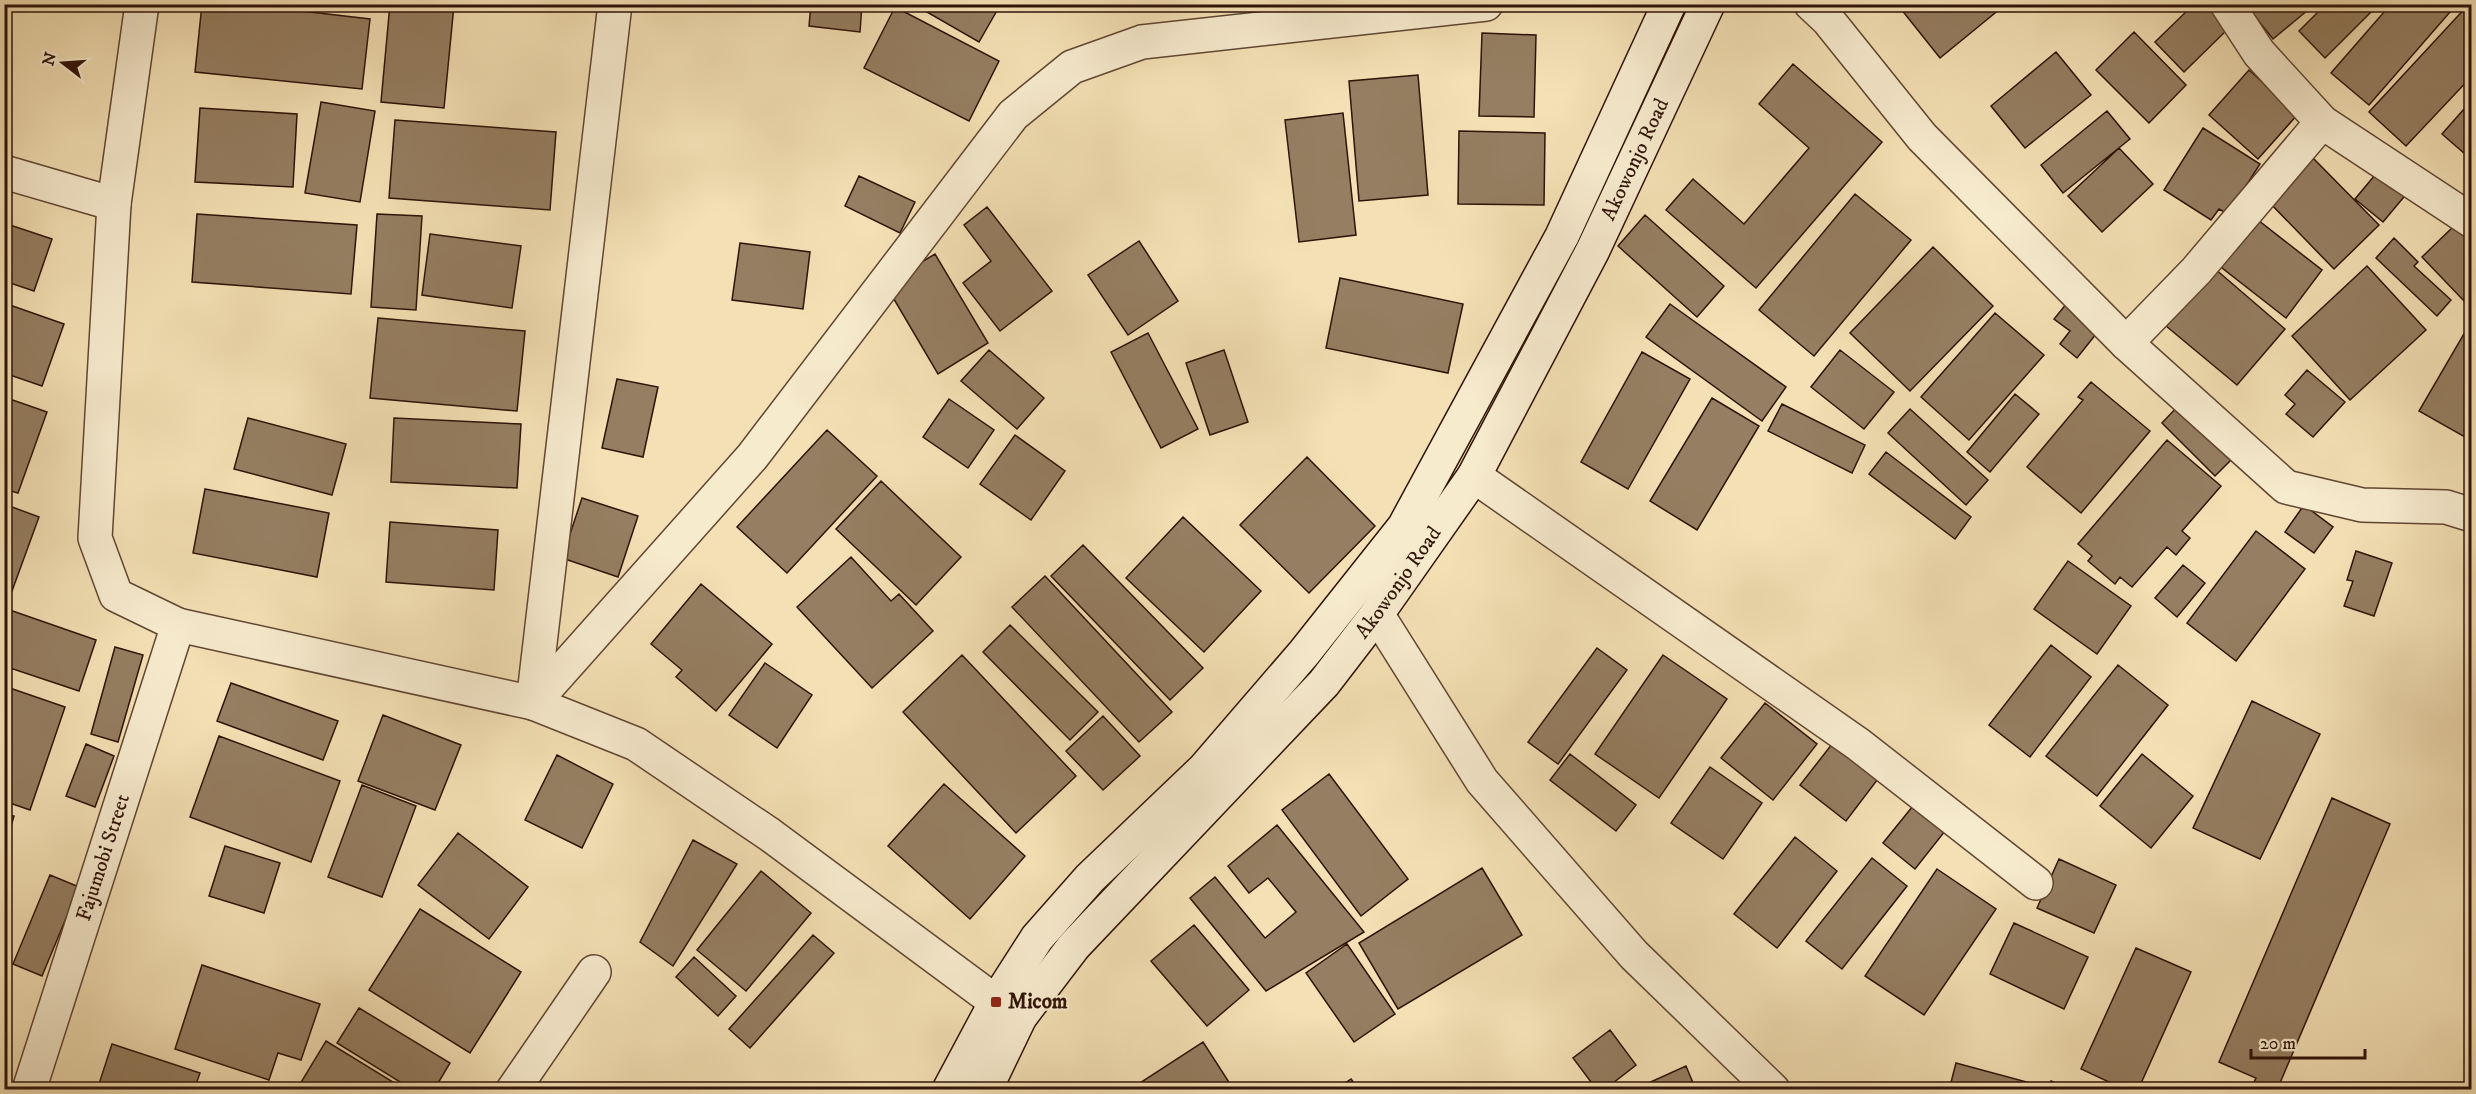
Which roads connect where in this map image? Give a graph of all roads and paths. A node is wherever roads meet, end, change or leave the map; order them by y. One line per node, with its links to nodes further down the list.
1 (142, 4): 11 (street)
2 (615, 4): 18 (street)
3 (1486, 4): 8 (street)
4 (1669, 4): 21 (street, Akowonjo Road)
5 (1708, 4): 14 (street, Akowonjo Road)
6 (1811, 4): 13 (street)
7 (2227, 4): 9 (street)
8 (1289, 16): 18 (street)
9 (2322, 122): 12 (street); 13 (street)
10 (4, 171): 11 (street)
11 (114, 204): 17 (street)
12 (2472, 222)
13 (2126, 343): 15 (street)
14 (1474, 476): 16 (street, Akowonjo Road); 19 (street)
15 (2472, 515)
16 (1377, 614): 21 (street, Akowonjo Road); 26 (street)
17 (178, 625): 18 (street); 22 (street, Fajumobi Street)
18 (533, 703): 21 (street)
19 (2036, 883)
20 (594, 972): 23 (street)
21 (1008, 1010): 24 (street, Akowonjo Road); 25 (street, Akowonjo Road)
22 (29, 1089)
23 (513, 1089)
24 (949, 1089)
25 (985, 1089)
26 (1773, 1089)

